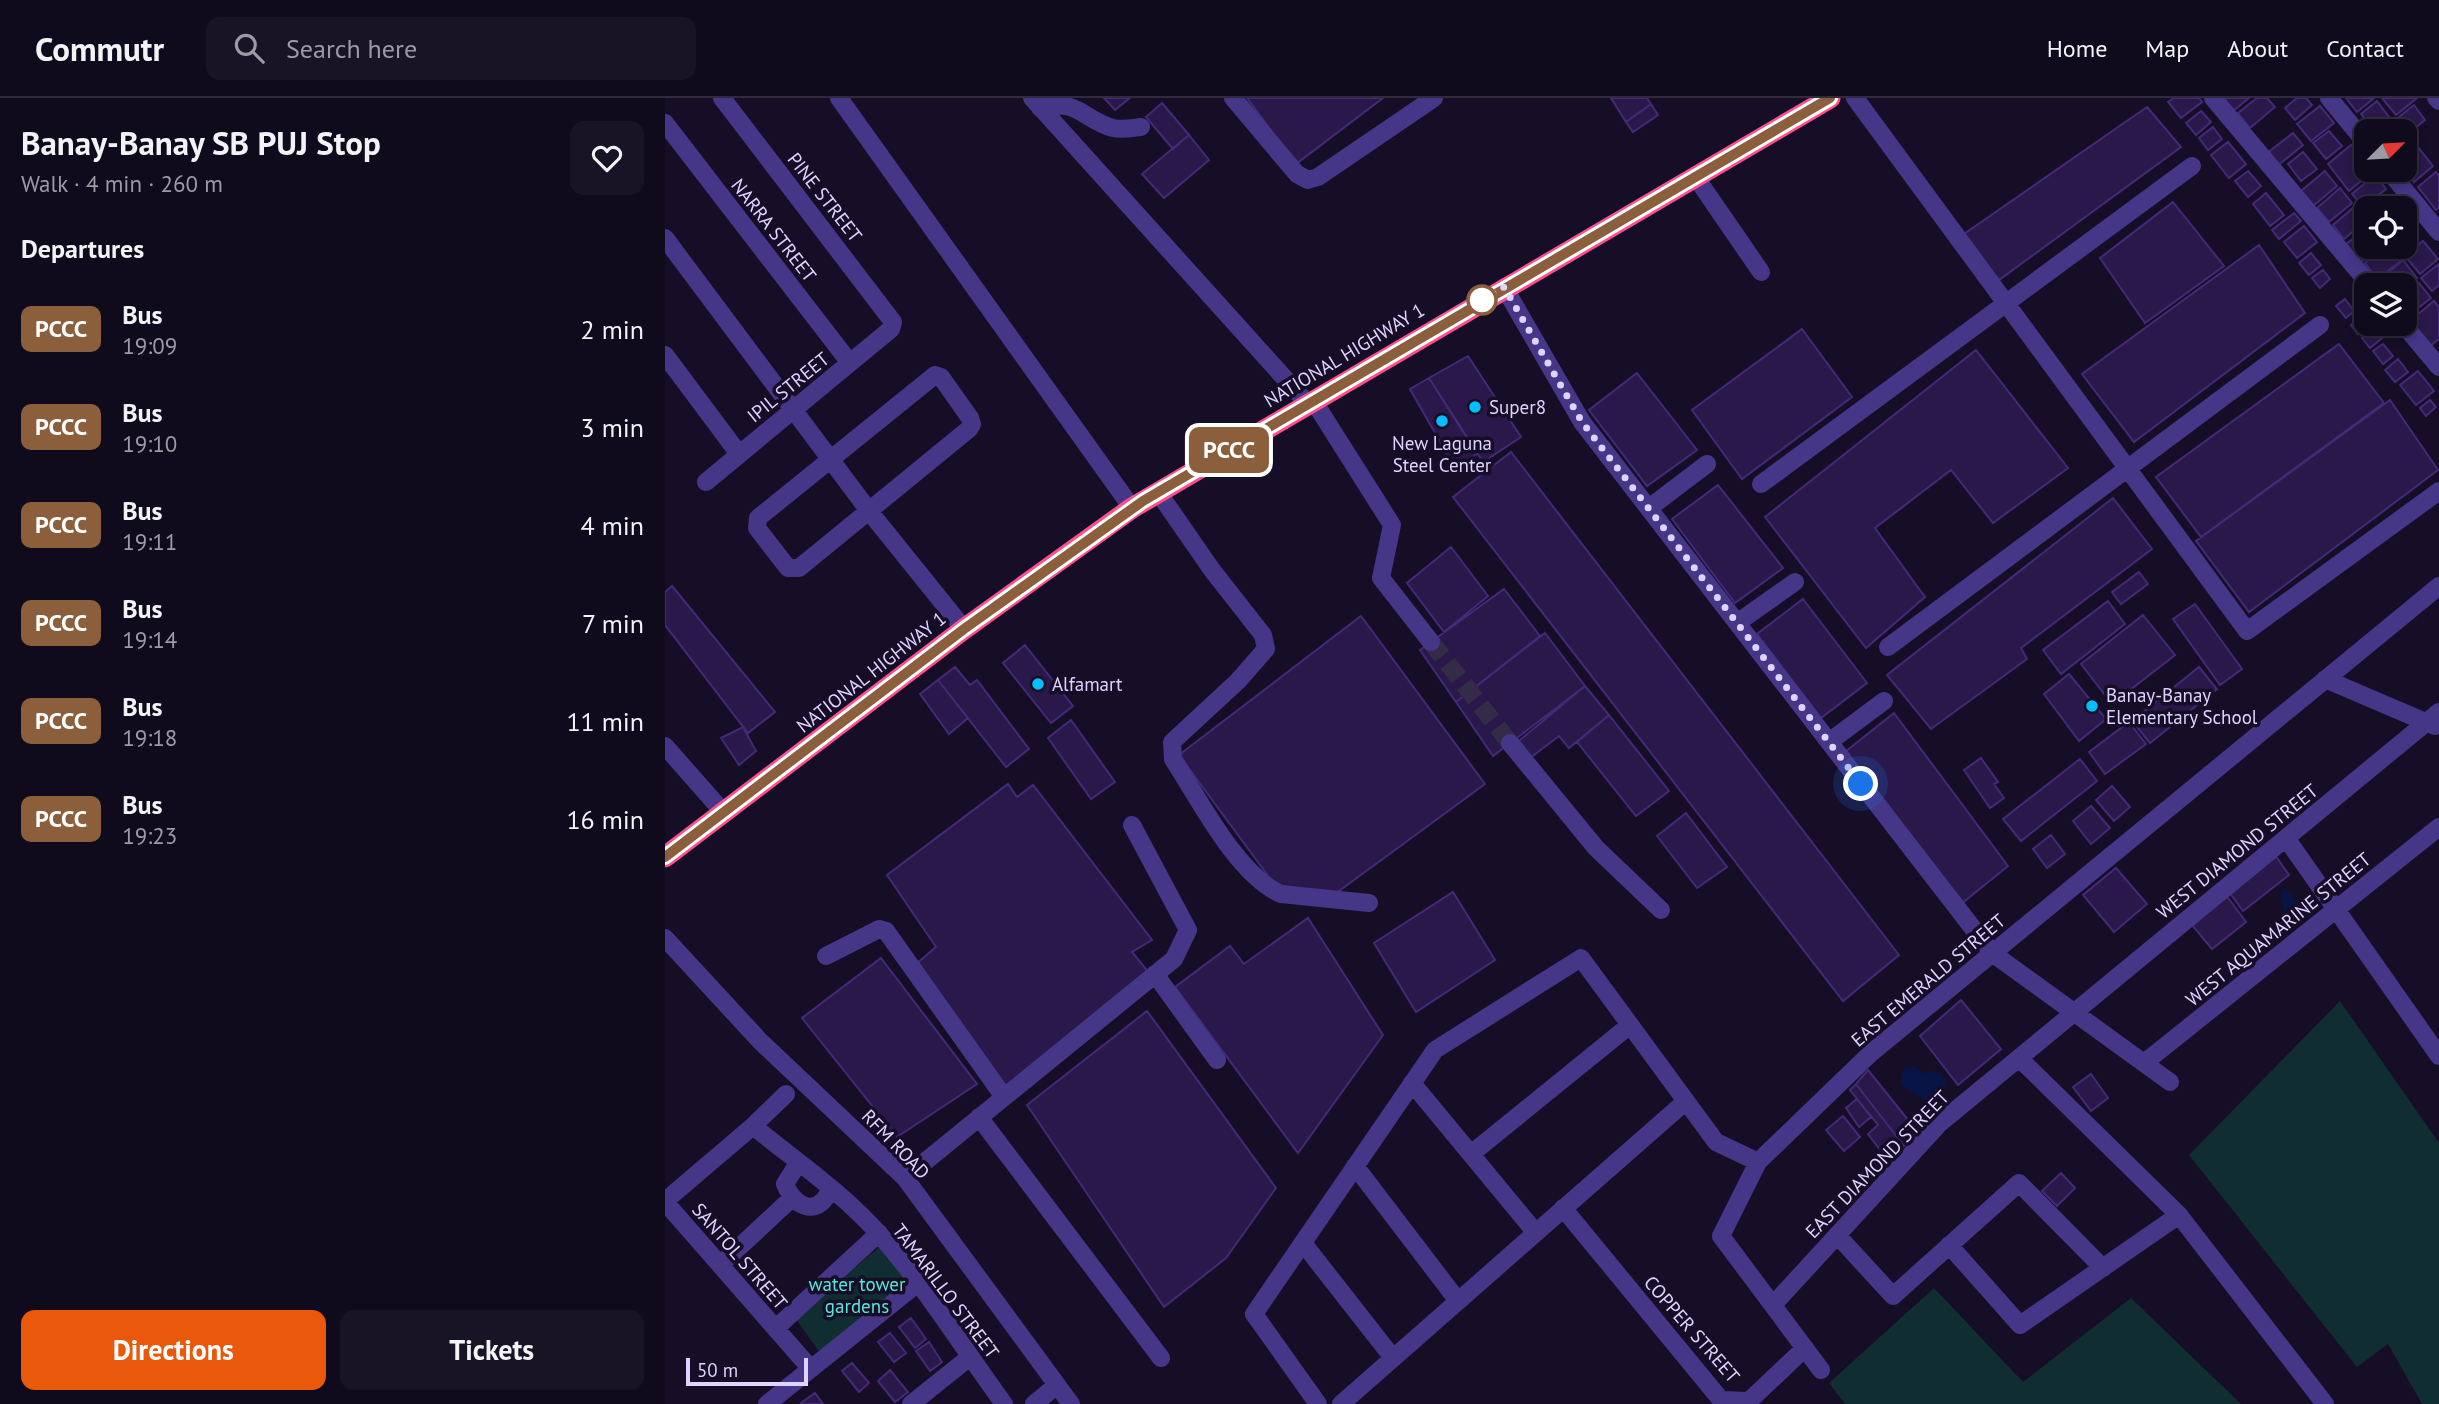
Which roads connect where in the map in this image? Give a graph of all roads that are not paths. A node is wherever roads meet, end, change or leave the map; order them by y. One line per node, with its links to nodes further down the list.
1 (722, 98): 22 (street, PINE STREET)
2 (1233, 98): 3 (street)
3 (1434, 98)
4 (1830, 98): 14 (highway, NATIONAL HIGHWAY 1)
5 (1855, 98): 21 (street)
6 (2213, 98): 19 (street)
7 (2329, 98): 12 (street)
8 (845, 100): 38 (street)
9 (1036, 103): 11 (street); 28 (street)
10 (665, 123): 26 (street, NARRA STREET)
11 (1141, 127)
12 (2354, 128)
13 (2192, 166): 21 (street)
14 (1695, 176): 18 (street); 20 (highway, NATIONAL HIGHWAY 1)
15 (2398, 182): 16 (street)
16 (2439, 232)
17 (665, 238): 29 (street)
18 (1761, 272)
19 (2360, 273)
20 (1504, 287): 28 (highway, NATIONAL HIGHWAY 1); 39 (street)
21 (2005, 304): 33 (street); 35 (street)
22 (893, 322): 26 (street, IPIL STREET)
23 (2320, 325): 33 (street)
24 (2413, 336): 27 (street)
25 (665, 355): 30 (street)
26 (851, 363): 29 (street, IPIL STREET)
27 (2439, 367)
28 (1310, 402): 37 (highway, NATIONAL HIGHWAY 1); 45 (street)
29 (793, 408): 30 (street, IPIL STREET); 31 (street)
30 (739, 454): 34 (street, IPIL STREET)
31 (830, 459): 40 (street); 40 (street); 40 (street)
32 (1707, 464): 39 (street)
33 (2127, 469): 36 (street); 46 (street)
34 (706, 482)
35 (1761, 484)
36 (2439, 491)
37 (1158, 492): 38 (highway, NATIONAL HIGHWAY 1); 58 (street)
38 (1132, 508): 44 (highway, NATIONAL HIGHWAY 1)
39 (1649, 508): 43 (street)
40 (869, 511): 44 (street)
41 (1795, 582): 43 (street)
42 (2439, 586): 47 (street, EAST EMERALD STREET)
43 (1737, 623): 50 (street)
44 (964, 629): 53 (highway, NATIONAL HIGHWAY 1)
45 (1431, 642)
46 (1888, 647)
47 (2325, 679): 49 (street); 62 (street, EAST EMERALD STREET)
48 (1884, 701): 50 (street)
49 (2435, 721): 56 (street, WEST DIAMOND STREET)
50 (1829, 742): 62 (street)
51 (1510, 743): 60 (street)
52 (665, 746): 53 (street)
53 (724, 813): 57 (highway, NATIONAL HIGHWAY 1)
54 (1132, 825): 64 (street)
55 (2439, 827): 59 (street, WEST AQUAMARINE STREET)
56 (2286, 838): 59 (street); 65 (street, WEST DIAMOND STREET)
57 (665, 857)
58 (1369, 903)
59 (2336, 909): 67 (street); 70 (street, WEST AQUAMARINE STREET)
60 (1661, 910)
61 (665, 938): 82 (street, RFM ROAD)
62 (1992, 953): 65 (street); 79 (street, EAST EMERALD STREET)
63 (827, 956): 74 (street)
64 (1156, 974): 69 (street); 74 (street)
65 (2074, 1013): 68 (street, WEST DIAMOND STREET); 70 (street)
66 (1630, 1025): 72 (street); 75 (street); 78 (street)
67 (2439, 1056)
68 (2019, 1058): 87 (street); 90 (street, EAST DIAMOND STREET)
69 (1217, 1060)
70 (2144, 1063): 71 (street)
71 (2170, 1082)
72 (1412, 1083): 78 (street); 81 (street)
73 (786, 1094): 77 (street)
74 (1004, 1097): 76 (street)
75 (1686, 1101): 79 (street); 86 (street)
76 (979, 1117): 82 (street); 101 (street)
77 (753, 1126): 80 (street, TAMARILLO STREET); 85 (street)
78 (1471, 1154): 88 (street)
79 (1758, 1161): 97 (street, EAST EMERALD STREET)
80 (798, 1163): 83 (street, TAMARILLO STREET); 84 (street)
81 (1355, 1166): 91 (street); 96 (street)
82 (905, 1178): 105 (street, RFM ROAD)
83 (831, 1188): 84 (street); 89 (street, TAMARILLO STREET)
84 (791, 1199): 93 (street)
85 (665, 1201): 93 (street, SANTOL STREET)
86 (1563, 1208): 88 (street); 99 (street, COPPER STREET)
87 (2179, 1215): 94 (street); 113 (street)
88 (1536, 1233): 96 (street)
89 (879, 1234): 95 (street, TAMARILLO STREET); 98 (street)
90 (1837, 1234): 92 (street); 97 (street, EAST DIAMOND STREET)
91 (1303, 1243): 102 (street); 111 (street)
92 (1949, 1245): 94 (street); 94 (street)
93 (720, 1265): 98 (street, SANTOL STREET)
94 (2103, 1268)
95 (918, 1283): 100 (street, TAMARILLO STREET); 103 (street)
96 (1458, 1301): 102 (street)
97 (1773, 1305): 99 (street, EAST EMERALD STREET)
98 (776, 1328): 103 (street, SANTOL STREET)
99 (1805, 1348): 104 (street, EAST EMERALD STREET)
100 (970, 1357): 107 (street); 108 (street, TAMARILLO STREET)
101 (1161, 1358)
102 (1393, 1358): 112 (street)
103 (811, 1369): 106 (street)
104 (1821, 1370)
105 (1057, 1385): 109 (street); 110 (street, RFM ROAD)
106 (768, 1404)
107 (911, 1404)
108 (1004, 1404)
109 (1034, 1404)
110 (1070, 1404)
111 (1318, 1404)
112 (1341, 1404)
113 (2325, 1404)

